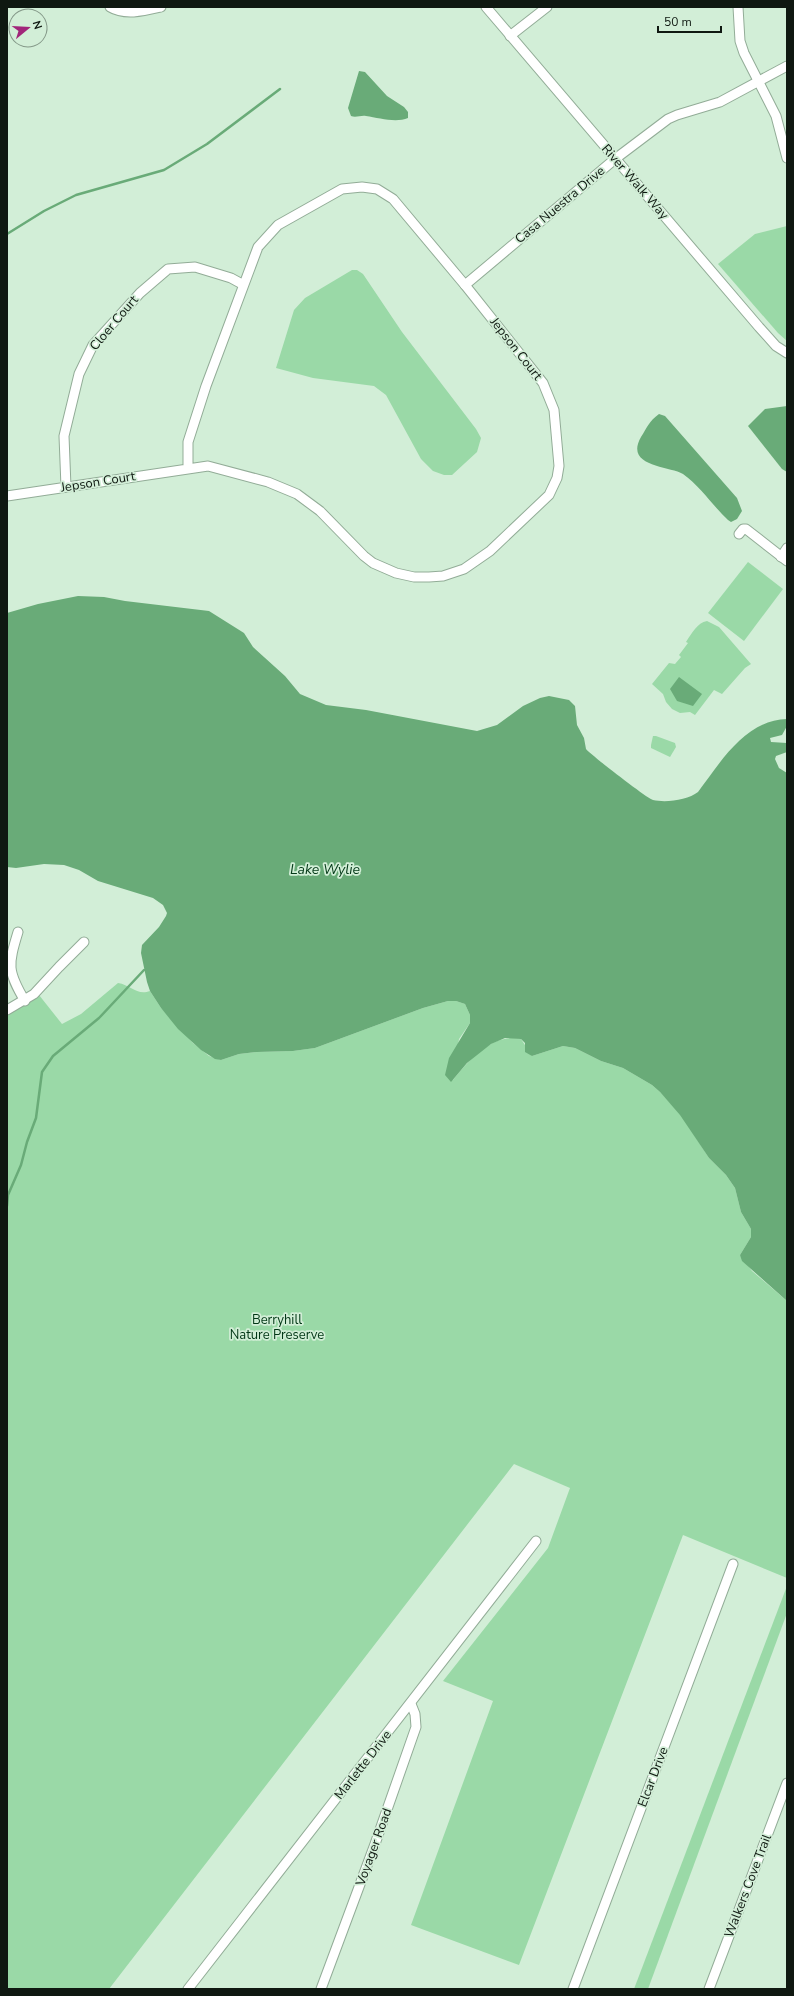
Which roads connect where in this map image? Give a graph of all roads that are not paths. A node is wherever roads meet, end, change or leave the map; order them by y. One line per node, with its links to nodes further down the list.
1 (110, 7): 2 (street)
2 (160, 7)
3 (486, 7): 6 (street, River Walk Way)
4 (547, 7): 6 (street)
5 (738, 7): 8 (street)
6 (510, 36): 10 (street, River Walk Way)
7 (787, 66): 8 (street, Casa Nuestra Drive)
8 (759, 82): 9 (street); 10 (street, Casa Nuestra Drive)
9 (787, 158)
10 (615, 159): 12 (street, Casa Nuestra Drive); 13 (street, River Walk Way)
11 (242, 284): 12 (street, Jepson Court); 14 (street, Jepson Court); 15 (street, Cloer Court)
12 (465, 285): 14 (street, Jepson Court)
13 (787, 353)
14 (188, 468): 15 (street, Jepson Court)
15 (66, 487): 16 (street, Jepson Court)
16 (7, 496)
17 (739, 534): 19 (street)
18 (787, 548): 19 (street)
19 (784, 559)
20 (18, 932): 22 (street)
21 (84, 942): 22 (street)
22 (25, 1001): 23 (street)
23 (7, 1010)
24 (536, 1541): 26 (street, Marlette Drive)
25 (733, 1564): 30 (street, Elcar Drive)
26 (411, 1704): 28 (street, Marlette Drive); 29 (street, Voyager Road)
27 (787, 1783): 31 (street, Walkers Cove Trail)
28 (188, 1989)
29 (321, 1989)
30 (573, 1989)
31 (709, 1989)

